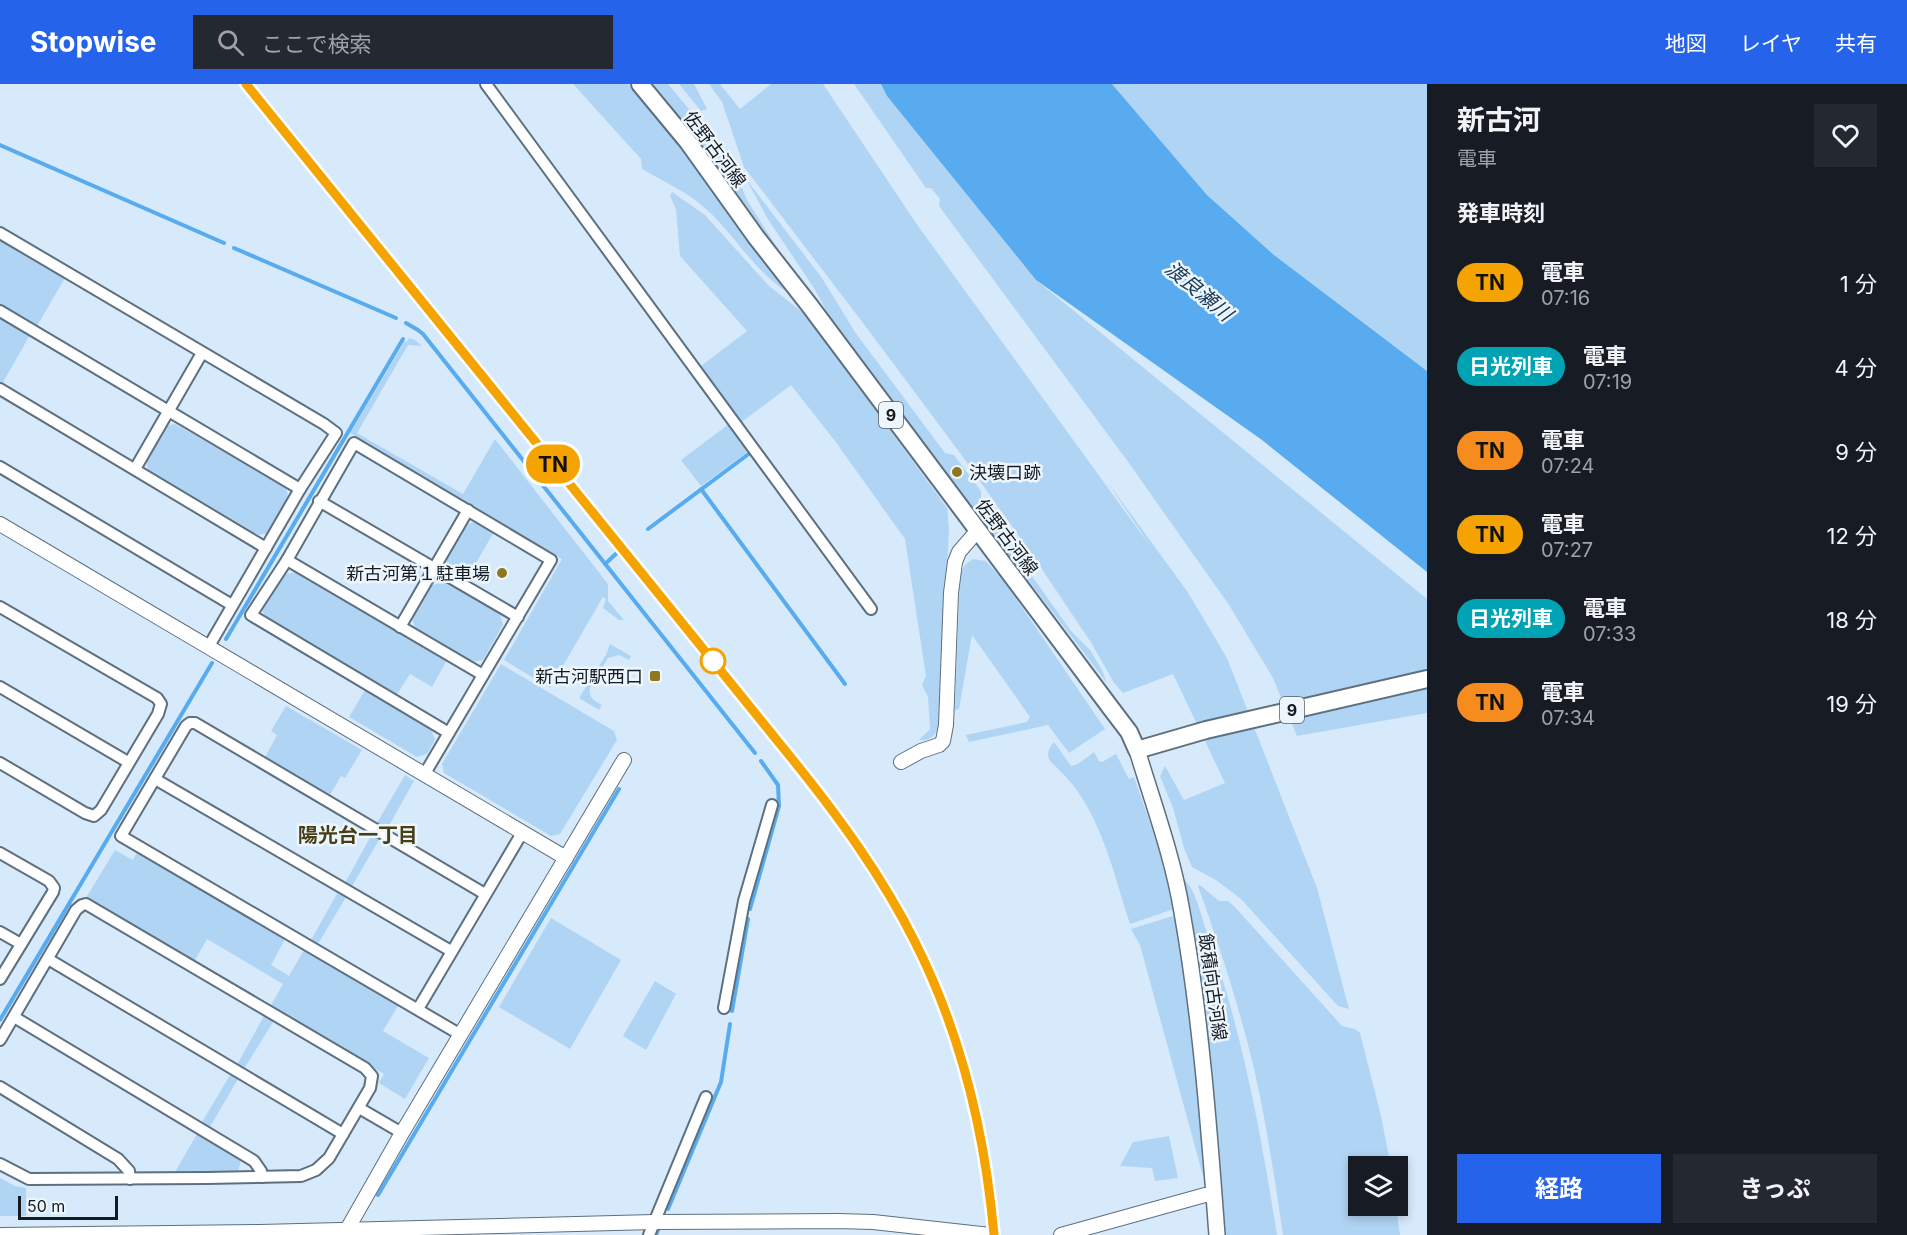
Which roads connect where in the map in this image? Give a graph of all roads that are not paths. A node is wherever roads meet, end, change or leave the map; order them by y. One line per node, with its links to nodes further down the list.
1 (486, 84): 20 (street)
2 (640, 84): 14 (main road, 佐野古河線 / 9)
3 (0, 233): 5 (street)
4 (0, 311): 7 (street)
5 (202, 353): 7 (street); 10 (street)
6 (0, 389): 9 (street)
7 (168, 410): 9 (street); 10 (street)
8 (0, 467): 18 (street)
9 (135, 469): 15 (street)
10 (300, 489): 15 (street)
11 (319, 501): 12 (street); 16 (street); 17 (street)
12 (468, 510): 17 (street); 21 (street)
13 (0, 524): 23 (street)
14 (978, 530): 28 (main road, 佐野古河線 / 9); 31 (street)
15 (266, 548): 18 (street)
16 (287, 560): 22 (street); 27 (street)
17 (434, 568): 21 (street); 22 (street)
18 (232, 605): 23 (street)
19 (0, 607): 30 (street)
20 (871, 609)
21 (518, 617): 24 (street)
22 (400, 627): 24 (street)
23 (209, 646): 33 (street)
24 (483, 675): 27 (street)
25 (1427, 679): 28 (main road, 9)
26 (0, 687): 30 (street)
27 (449, 733): 33 (street)
28 (1137, 750): 58 (main road, 飯積向古河線)
29 (624, 760): 38 (street)
30 (128, 762): 32 (street)
31 (901, 762)
32 (0, 763)
33 (424, 774): 36 (street)
34 (155, 778): 39 (street); 42 (street); 46 (street)
35 (771, 805): 45 (street)
36 (522, 833): 38 (street); 39 (street)
37 (0, 853): 41 (street)
38 (566, 858): 48 (street)
39 (485, 894): 42 (street)
40 (0, 932): 41 (street)
41 (21, 944): 44 (street)
42 (451, 951): 46 (street)
43 (48, 959): 47 (street); 52 (street); 54 (street)
44 (0, 979)
45 (724, 1008)
46 (418, 1009): 48 (street)
47 (14, 1017): 49 (street); 56 (street)
48 (461, 1035): 53 (street)
49 (0, 1040)
50 (0, 1087): 57 (street)
51 (706, 1096): 59 (street)
52 (359, 1108): 53 (street); 54 (street)
53 (402, 1133): 60 (street)
54 (343, 1134): 56 (street)
55 (0, 1164): 57 (street)
56 (262, 1177): 57 (street)
57 (130, 1179)
58 (1214, 1195): 64 (street); 65 (main road, 飯積向古河線)
59 (651, 1229): 60 (street); 61 (street)
60 (346, 1232): 62 (street)
61 (967, 1234): 63 (street)
62 (0, 1235)
63 (990, 1235)
64 (1060, 1235)
65 (1217, 1235)

